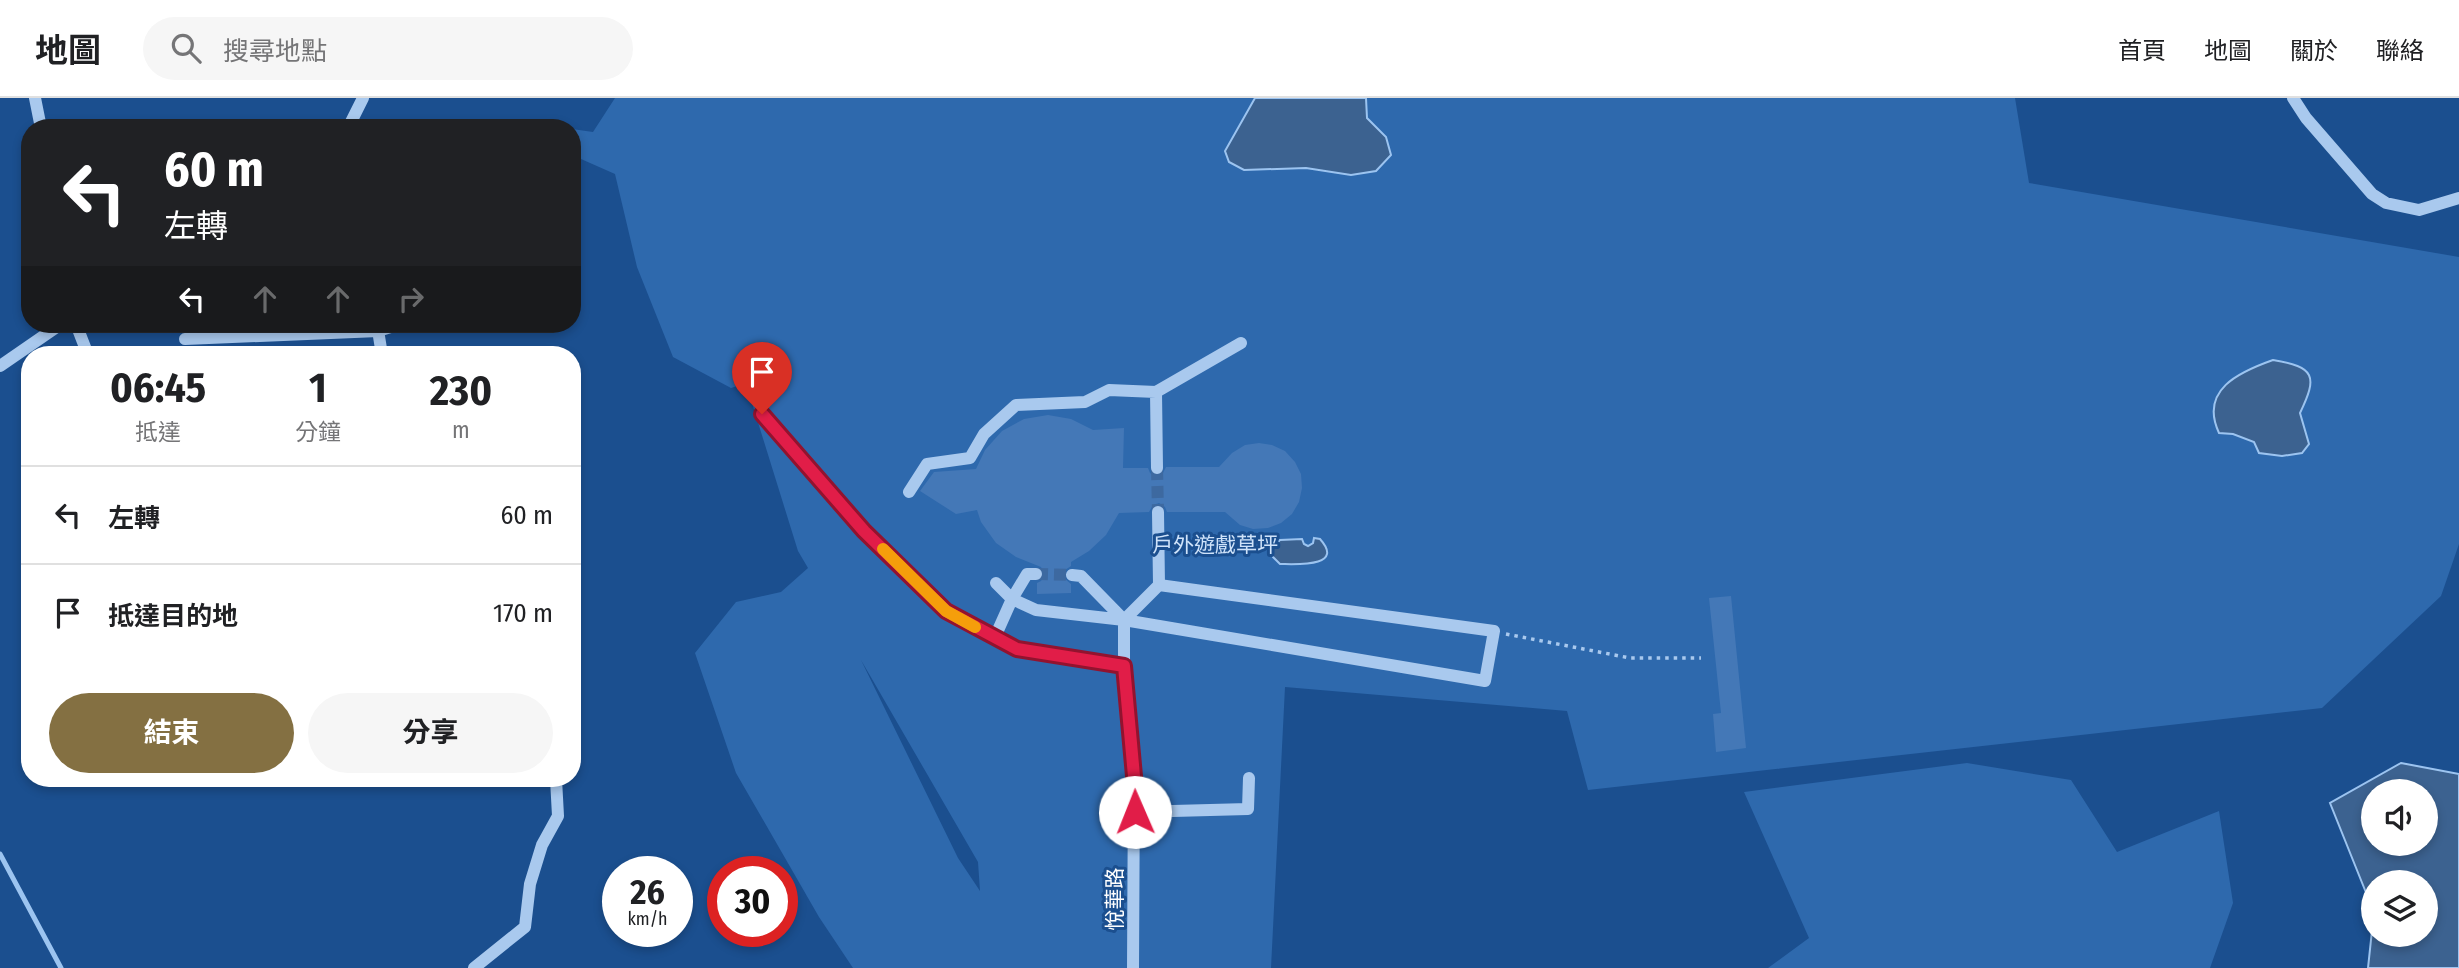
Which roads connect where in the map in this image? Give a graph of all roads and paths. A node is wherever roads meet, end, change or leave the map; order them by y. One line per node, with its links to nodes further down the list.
1 (35, 98): 4 (street)
2 (363, 98): 5 (street)
3 (2293, 98): 6 (street)
4 (39, 119)
5 (352, 119)
6 (2459, 198)
7 (48, 333): 11 (street)
8 (290, 333): 9 (street)
9 (185, 339)
10 (1241, 343): 14 (street)
11 (29, 346)
12 (21, 352): 13 (street)
13 (0, 366)
14 (1156, 392): 16 (street); 17 (street)
15 (762, 414): 26 (street)
16 (1157, 468)
17 (909, 492)
18 (1158, 512): 22 (street)
19 (1036, 574): 23 (street)
20 (1072, 575): 24 (street)
21 (996, 583): 23 (street)
22 (1159, 585): 24 (street); 25 (street)
23 (1012, 599): 24 (street); 26 (street)
24 (1124, 620): 25 (street); 28 (street, 悅華路)
25 (1494, 631): 27 (path)
26 (995, 637): 28 (street)
27 (1701, 657)
28 (1124, 666): 31 (street, 悅華路)
29 (1249, 778): 31 (street)
30 (556, 787): 32 (street)
31 (1135, 812): 33 (street, 悅華路)
32 (474, 968)
33 (1133, 968)

